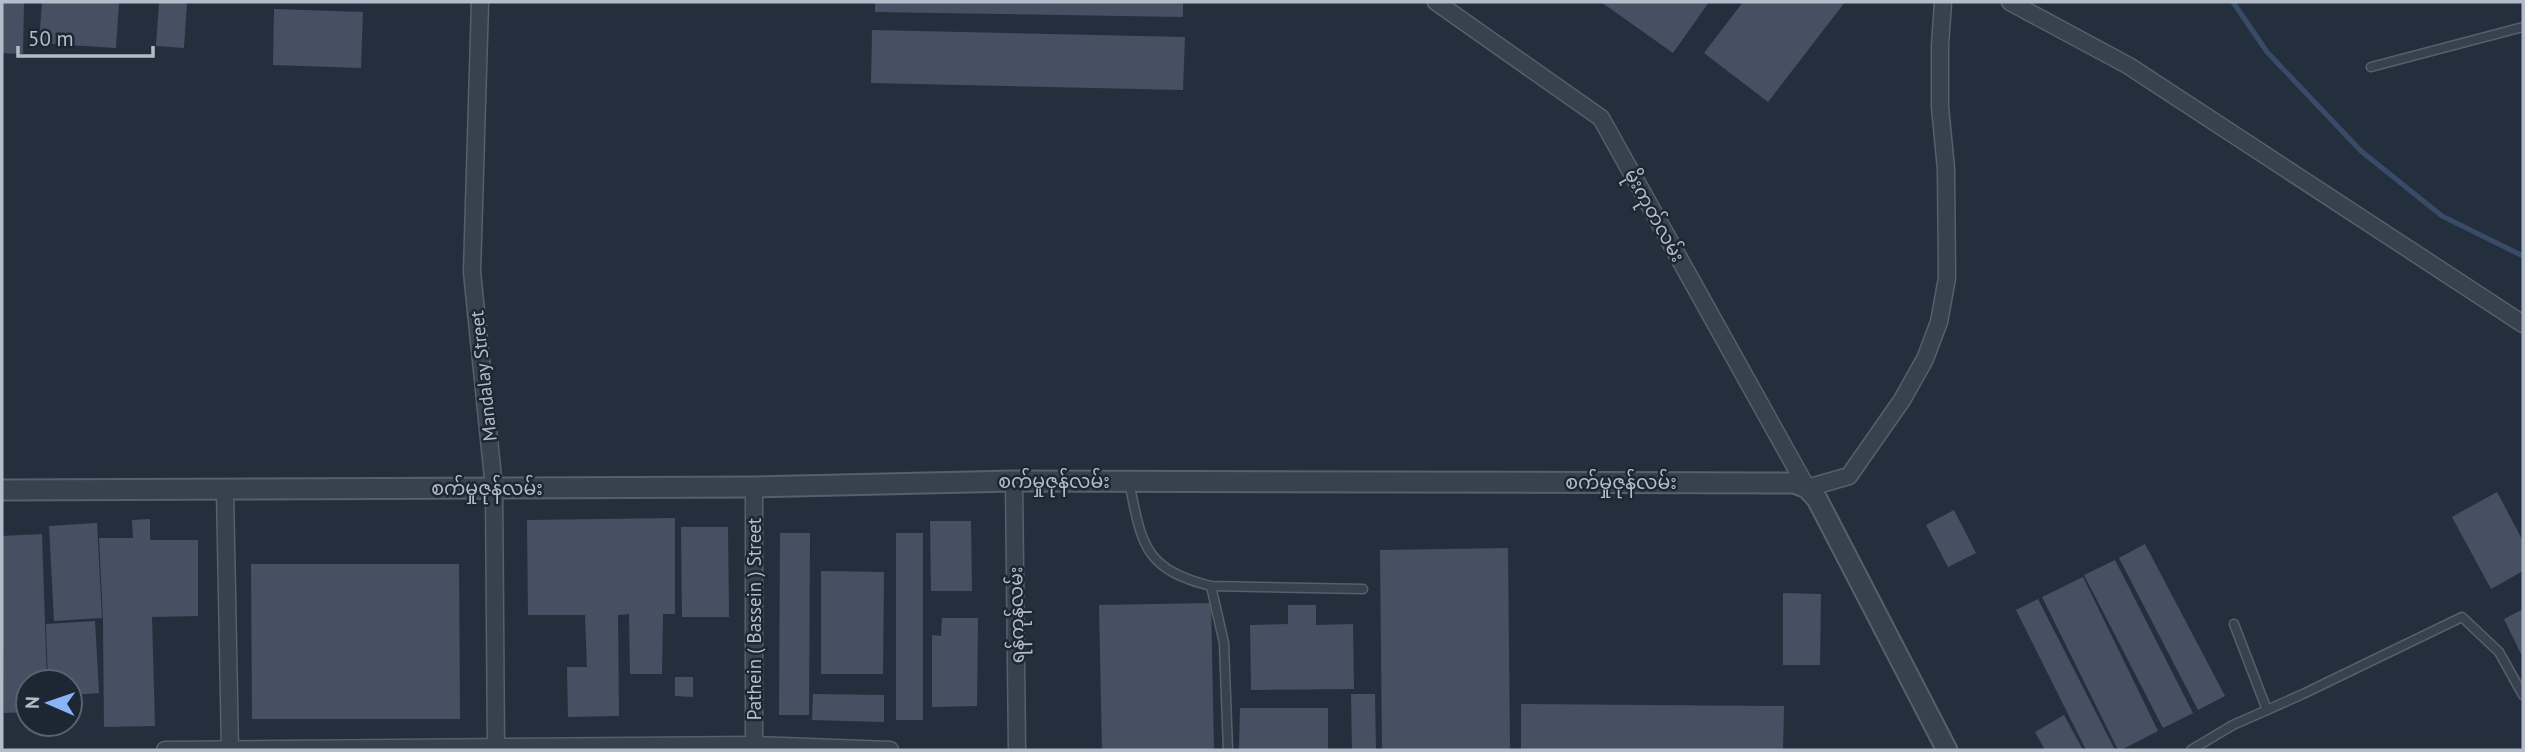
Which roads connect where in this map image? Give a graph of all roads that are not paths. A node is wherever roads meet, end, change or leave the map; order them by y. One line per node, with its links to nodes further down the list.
1 (480, 2): 11 (street, Mandalay Street)
2 (1436, 2): 12 (street, မိုးကုတ်လမ်း)
3 (1943, 2): 12 (street)
4 (2010, 2): 7 (street)
5 (2523, 27): 6 (lane)
6 (2371, 67)
7 (2523, 324)
8 (1014, 481): 9 (street, စက်မှုဇုန်လမ်း); 10 (street, စက်မှုဇုန်လမ်း); 25 (street, ရန်ကုန်လမ်း)
9 (1129, 481): 12 (street, စက်မှုဇုန်လမ်း); 15 (lane)
10 (754, 487): 11 (street, စက်မှုဇုန်လမ်း); 20 (street, Pathein ( Bassein ) Street)
11 (494, 488): 14 (street, စက်မှုဇုန်လမ်း); 22 (street, Mandalay Street)
12 (1807, 488): 27 (street)
13 (2, 490): 14 (street, စက်မှုဇုန်လမ်း)
14 (225, 490): 21 (street)
15 (1211, 586): 16 (lane); 26 (lane)
16 (1363, 589)
17 (2234, 624): 19 (lane)
18 (2523, 695): 19 (lane)
19 (2267, 710): 28 (lane)
20 (754, 748): 22 (street); 24 (street)
21 (230, 749): 22 (street); 23 (street)
22 (496, 749)
23 (165, 750)
24 (890, 750)
25 (1017, 750)
26 (1228, 750)
27 (1947, 750)
28 (2191, 750)

